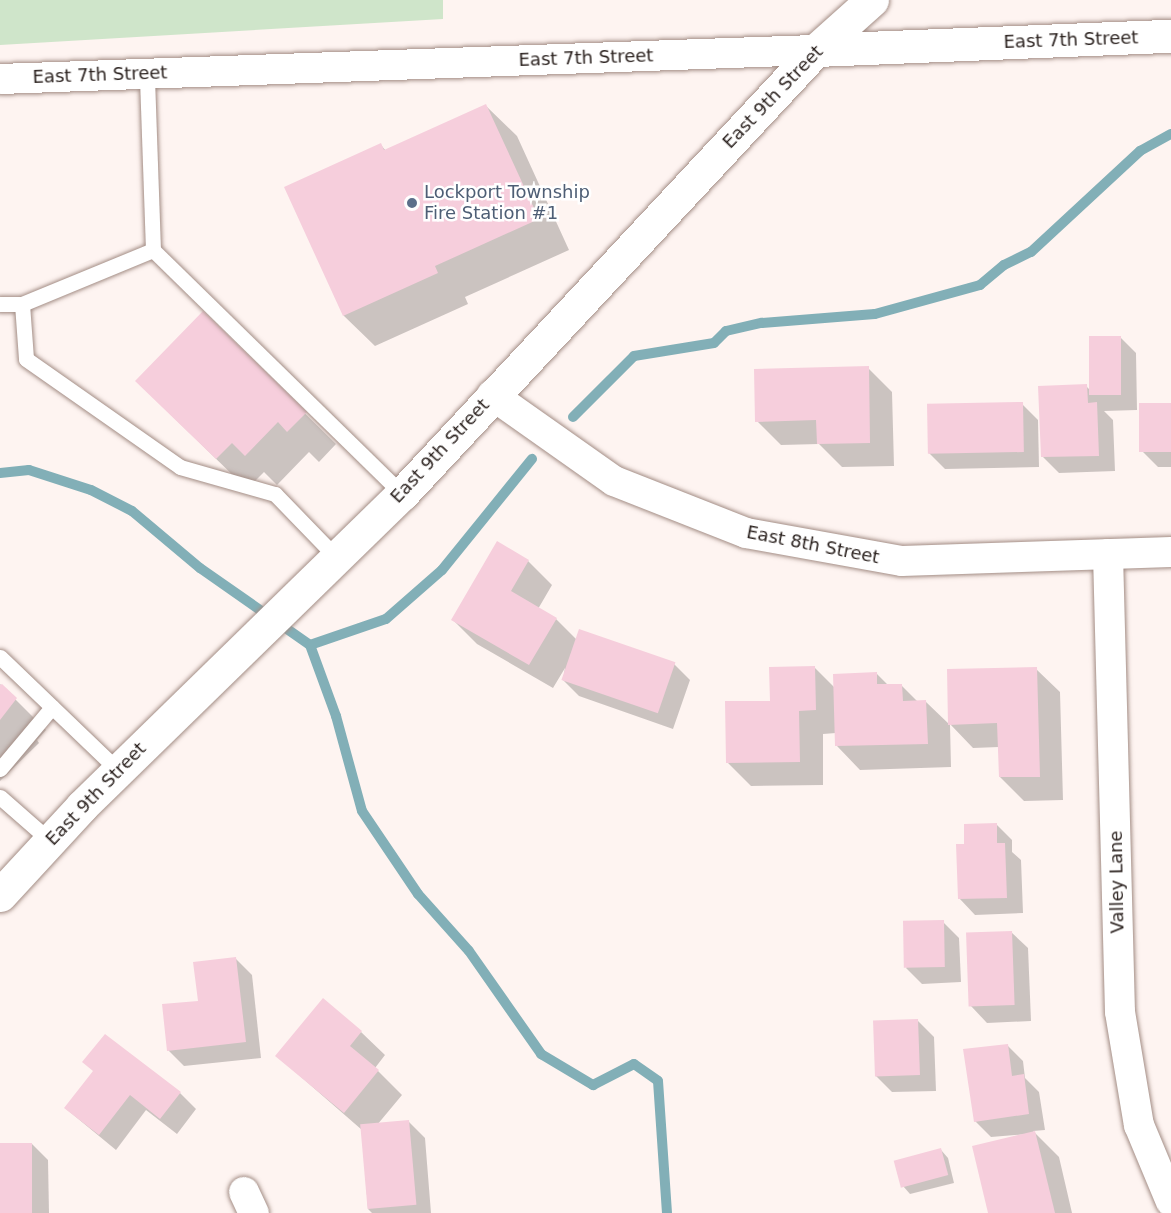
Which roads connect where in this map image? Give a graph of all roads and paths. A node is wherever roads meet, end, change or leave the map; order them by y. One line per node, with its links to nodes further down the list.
1 (872, 0): 3 (main road, East 9th Street)
2 (1171, 36): 3 (main road, East 7th Street)
3 (816, 50): 4 (street, East 7th Street); 9 (main road, East 9th Street)
4 (147, 74): 5 (street, East 7th Street); 6 (lane)
5 (0, 78)
6 (153, 250): 7 (lane); 10 (lane)
7 (22, 303): 8 (lane); 13 (lane)
8 (0, 304)
9 (492, 395): 10 (main road, East 9th Street); 12 (street, East 8th Street)
10 (402, 494): 13 (main road, East 9th Street)
11 (1171, 552): 12 (street, East 8th Street)
12 (1108, 554): 21 (street, Valley Lane)
13 (336, 557): 17 (main road, East 9th Street)
14 (0, 657): 15 (lane)
15 (52, 707): 16 (lane); 17 (lane)
16 (0, 769)
17 (118, 770): 19 (main road, East 9th Street)
18 (0, 797): 19 (lane)
19 (50, 841): 20 (main road, East 9th Street)
20 (0, 895)
21 (1171, 1202)

